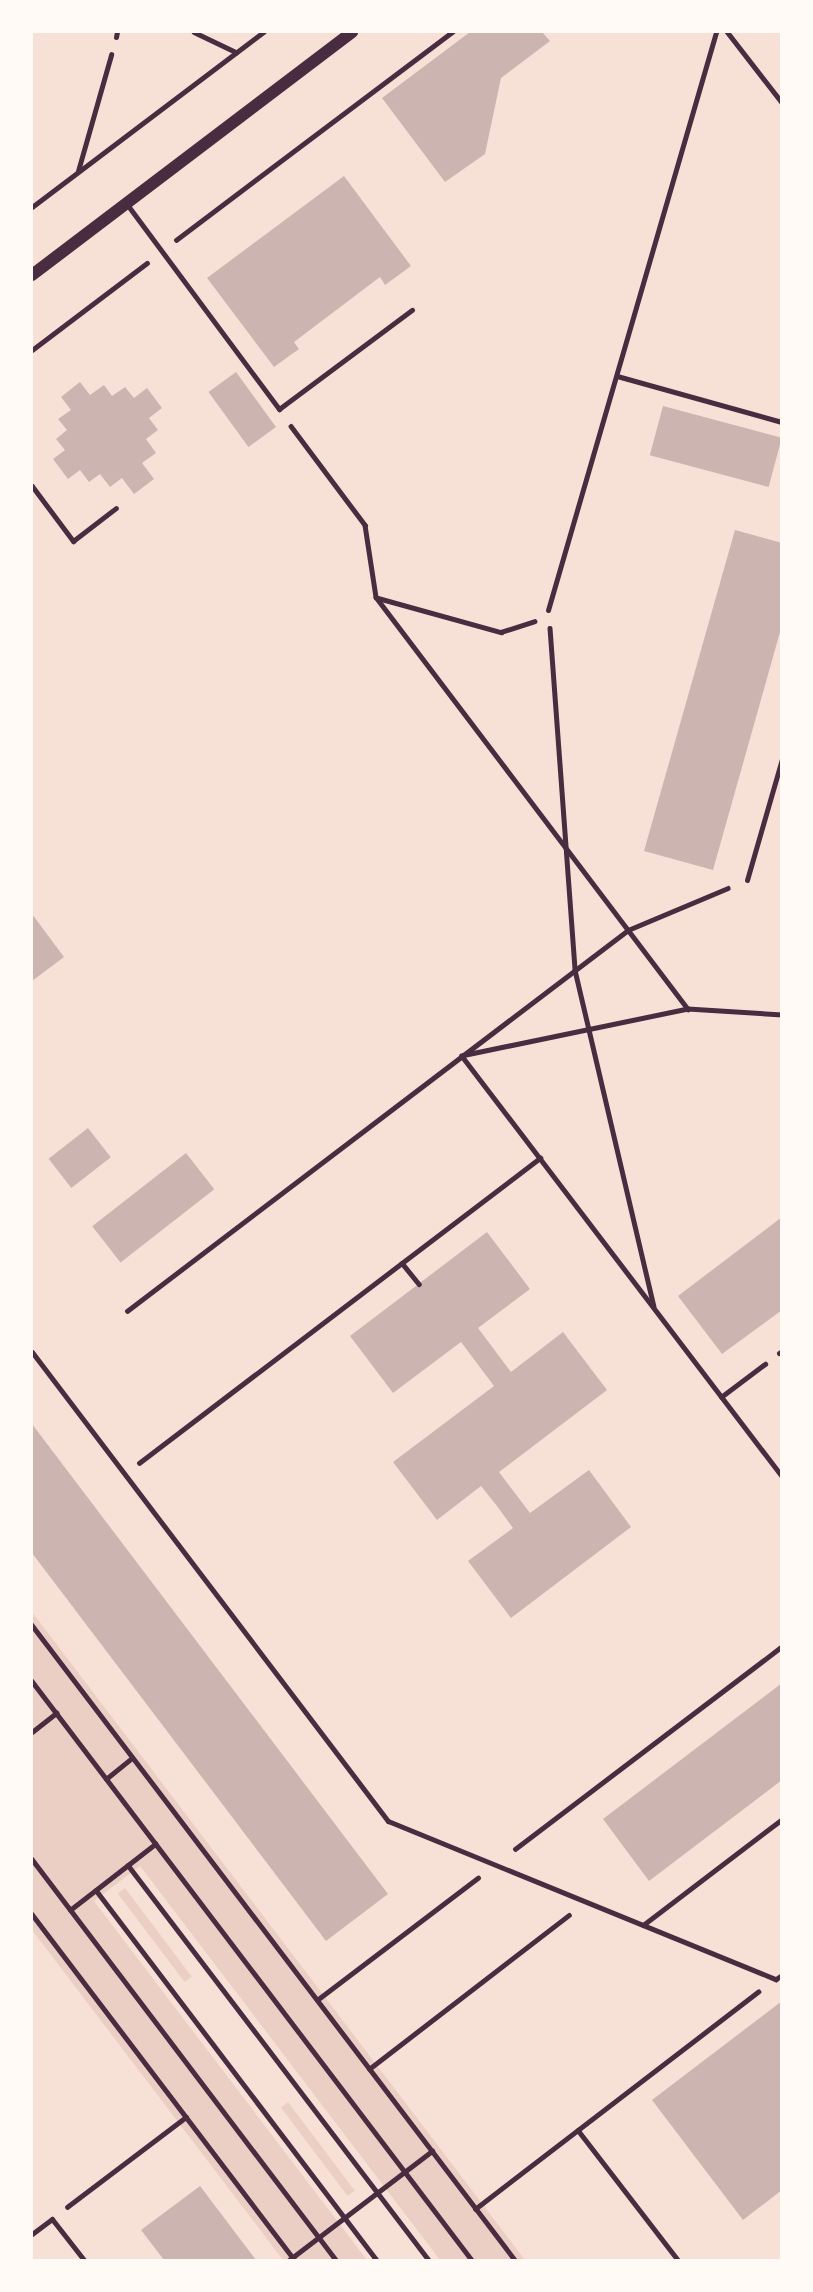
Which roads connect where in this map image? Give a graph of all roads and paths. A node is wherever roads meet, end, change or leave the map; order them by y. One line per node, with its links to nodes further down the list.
1 (194, 32): 8 (path)
2 (263, 32): 8 (path)
3 (352, 32): 11 (street)
4 (452, 32): 13 (path)
5 (716, 32): 17 (lane)
6 (727, 32): 9 (lane)
7 (116, 34): 10 (path)
8 (236, 52): 10 (path)
9 (782, 103)
10 (78, 172): 12 (path)
11 (126, 203): 13 (lane); 14 (street)
12 (32, 207)
13 (162, 252): 16 (path); 18 (lane)
14 (32, 275)
15 (412, 310): 18 (lane)
16 (32, 350)
17 (617, 376): 19 (lane); 23 (lane)
18 (279, 409): 22 (path)
19 (782, 422)
20 (32, 485): 21 (lane)
21 (116, 509)
22 (376, 597): 23 (path); 25 (path)
23 (548, 610): 25 (path)
24 (782, 759): 26 (lane)
25 (567, 849): 27 (path); 28 (path)
26 (747, 880): 27 (path)
27 (628, 930): 28 (path); 29 (path)
28 (575, 970): 31 (path); 32 (path)
29 (688, 1009): 30 (path); 31 (path)
30 (782, 1015)
31 (589, 1030): 32 (path); 36 (path)
32 (462, 1056): 33 (path); 37 (path)
33 (540, 1158): 34 (path); 36 (path)
34 (402, 1262): 35 (path); 41 (path)
35 (419, 1284)
36 (655, 1310): 40 (path)
37 (127, 1311)
38 (32, 1352): 41 (lane)
39 (780, 1352): 40 (path)
40 (721, 1397): 42 (path)
41 (124, 1474): 54 (lane)
42 (782, 1476)
43 (32, 1625): 48 (path)
44 (782, 1646): 54 (path)
45 (32, 1681): 46 (path)
46 (56, 1713): 47 (path); 49 (path)
47 (32, 1732)
48 (132, 1758): 49 (path); 62 (path)
49 (106, 1779): 51 (path)
50 (782, 1819): 59 (lane)
51 (156, 1844): 53 (path); 67 (path)
52 (32, 1859): 57 (path)
53 (128, 1865): 55 (path); 68 (path)
54 (495, 1865): 56 (lane); 62 (path)
55 (96, 1890): 57 (path); 71 (path)
56 (586, 1902): 59 (lane); 63 (path)
57 (70, 1910): 73 (path)
58 (32, 1914): 64 (path)
59 (643, 1925): 61 (lane)
60 (782, 1975): 61 (lane)
61 (776, 1979): 65 (path)
62 (317, 2000): 63 (path)
63 (369, 2069): 66 (path)
64 (186, 2117): 70 (path); 74 (path)
65 (578, 2130): 69 (path); 81 (path)
66 (432, 2151): 67 (path); 69 (path)
67 (405, 2172): 68 (path); 79 (path)
68 (378, 2193): 71 (path); 78 (path)
69 (475, 2209): 80 (path)
70 (52, 2218): 72 (lane); 75 (lane)
71 (345, 2218): 73 (path); 77 (path)
72 (32, 2234)
73 (319, 2237): 74 (path); 76 (path)
74 (292, 2259)
75 (84, 2260)
76 (336, 2260)
77 (377, 2260)
78 (429, 2260)
79 (472, 2260)
80 (514, 2260)
81 (678, 2260)

